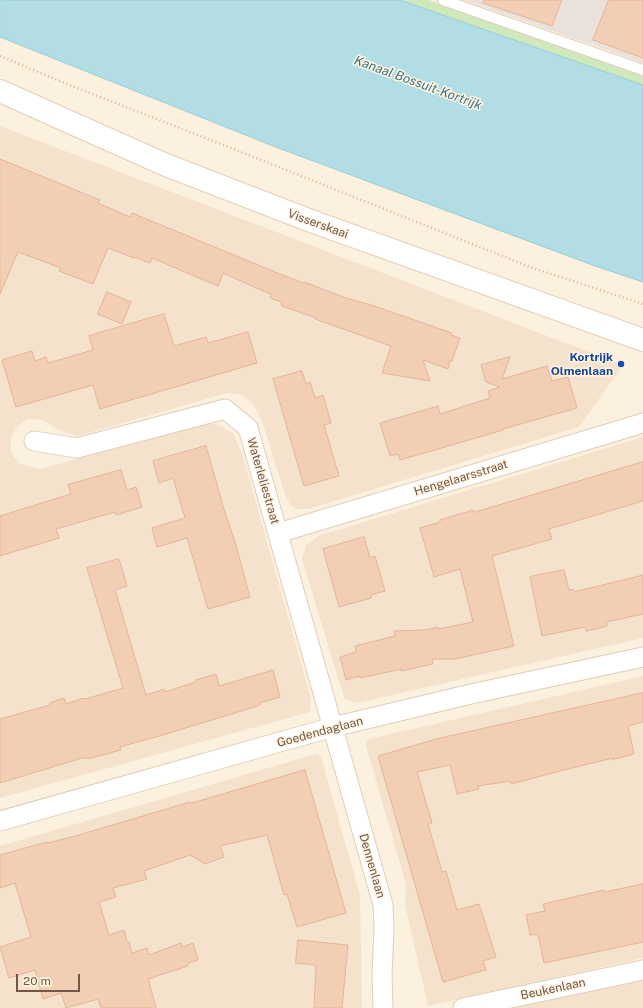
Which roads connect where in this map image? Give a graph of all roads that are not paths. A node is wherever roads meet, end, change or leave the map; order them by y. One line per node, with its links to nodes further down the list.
1 (443, 0): 2 (lane)
2 (643, 70)
3 (0, 91): 4 (street, Visserskaai)
4 (643, 340)
5 (643, 422): 7 (street, Hengelaarsstraat)
6 (34, 441): 7 (street, Waterleliestraat)
7 (278, 533): 9 (street, Waterleliestraat)
8 (643, 657): 9 (street, Goedendaglaan)
9 (333, 727): 10 (street, Goedendaglaan); 12 (street, Dennenlaan)
10 (0, 821)
11 (643, 970): 13 (street, Beukenlaan)
12 (383, 1008)
13 (463, 1008)

